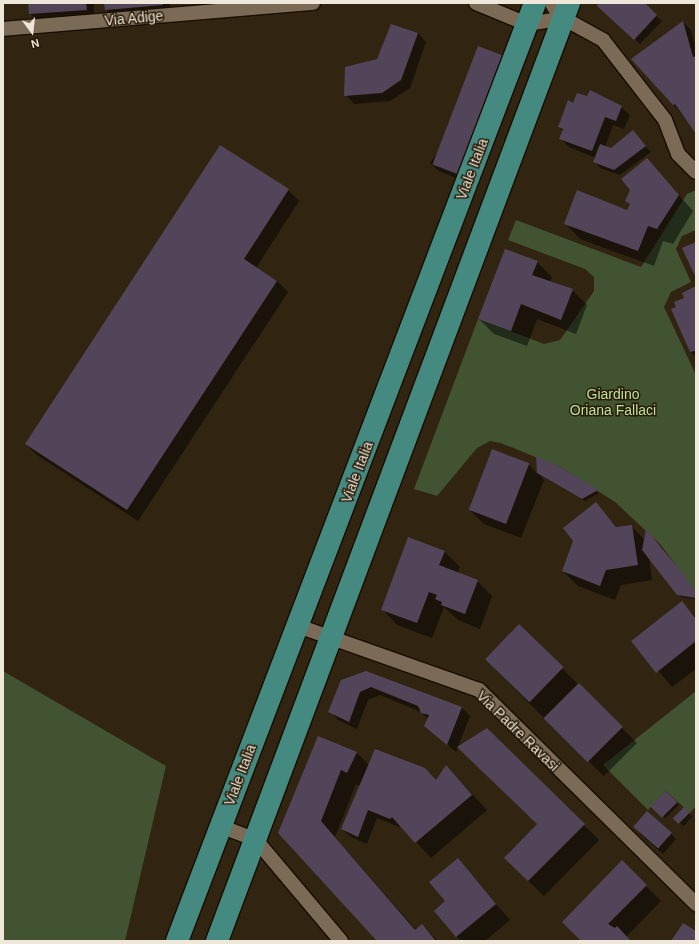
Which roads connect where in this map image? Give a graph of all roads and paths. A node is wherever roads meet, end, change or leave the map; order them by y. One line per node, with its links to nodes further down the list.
1 (313, 3): 6 (street, Via Adige)
2 (476, 3): 5 (street)
3 (535, 3): 5 (main road, Viale Italia)
4 (562, 8): 5 (street); 7 (street); 9 (main road)
5 (527, 24): 8 (main road, Viale Italia)
6 (3, 29)
7 (696, 172)
8 (298, 626): 9 (street, Via Padre Ravasi); 10 (main road, Viale Italia)
9 (329, 636): 11 (main road); 12 (street, Via Padre Ravasi)
10 (220, 826): 11 (street); 13 (main road, Viale Italia)
11 (256, 840): 14 (main road); 15 (street)
12 (696, 904)
13 (177, 941)
14 (217, 941)
15 (341, 941)

